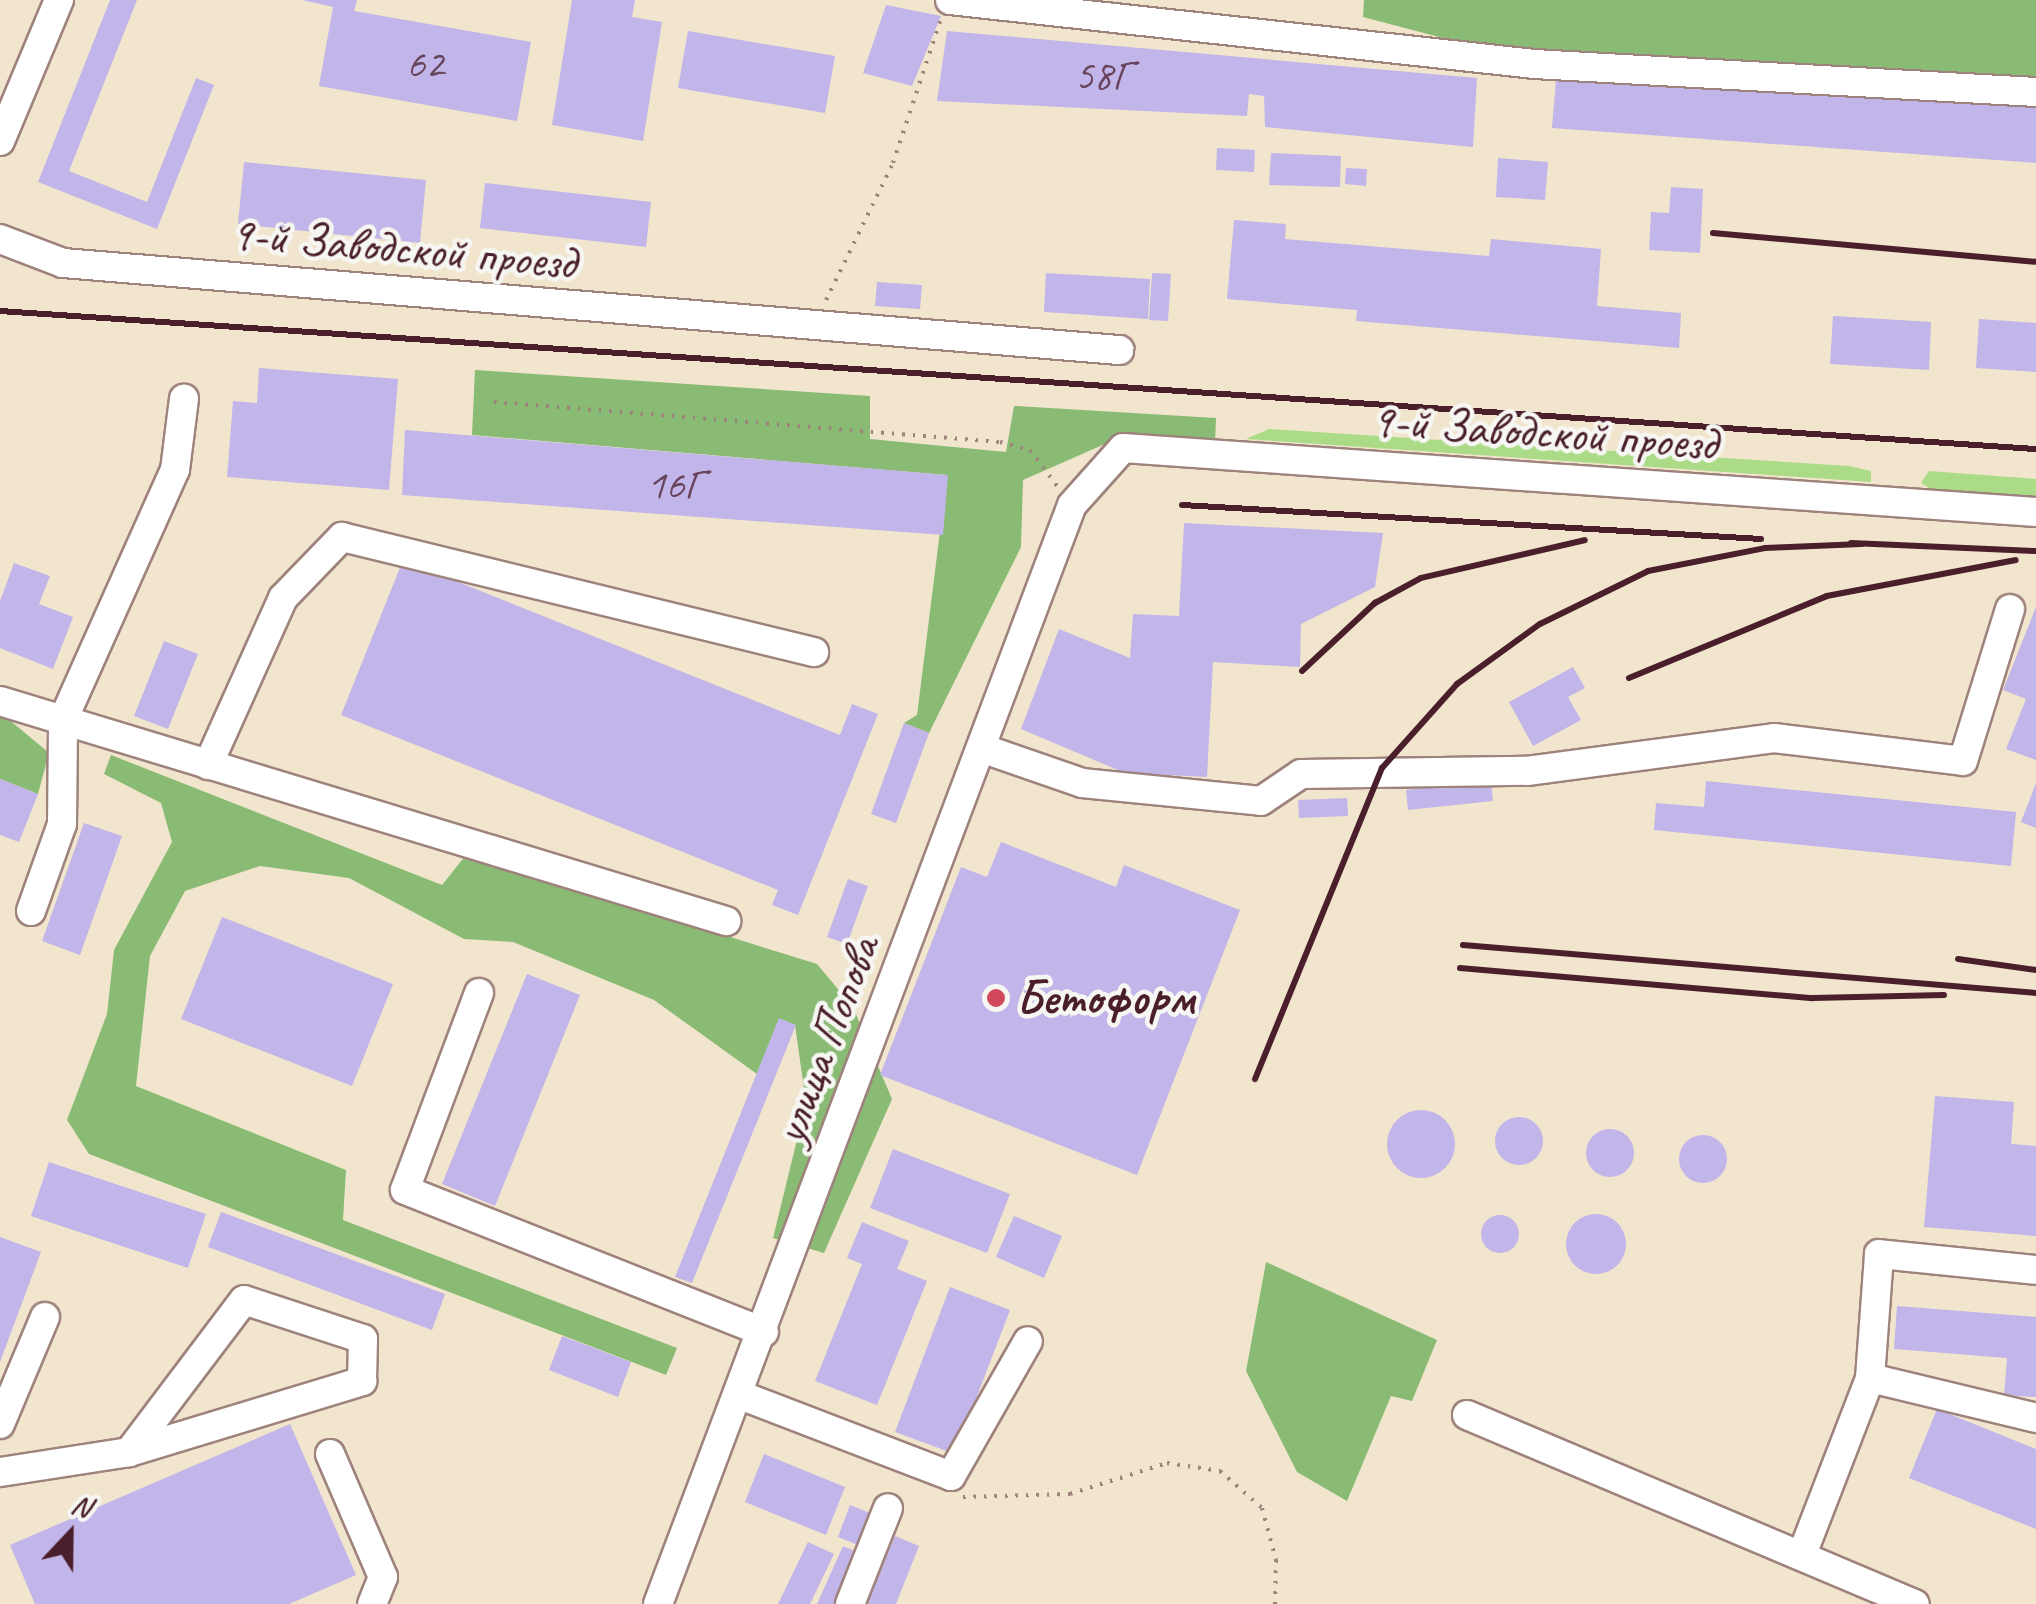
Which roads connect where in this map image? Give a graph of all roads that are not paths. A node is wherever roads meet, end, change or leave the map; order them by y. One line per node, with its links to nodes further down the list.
1 (59, 0): 4 (street)
2 (948, 3): 3 (street)
3 (2036, 92)
4 (0, 141)
5 (0, 240): 6 (street, 9-й Заводской проезд)
6 (1119, 350)
7 (184, 399): 13 (street)
8 (1072, 506): 9 (street, 9-й Заводской проезд); 14 (street, улица Попова)
9 (2036, 512)
10 (2010, 610): 14 (street)
11 (814, 652): 15 (street)
12 (0, 701): 13 (street)
13 (63, 720): 15 (street); 16 (street)
14 (984, 748): 21 (street, улица Попова)
15 (208, 764): 17 (street)
16 (31, 911)
17 (726, 922)
18 (479, 993): 21 (street)
19 (2036, 1270): 23 (street)
20 (46, 1317): 27 (street)
21 (764, 1332): 24 (street, улица Попова)
22 (1028, 1341): 24 (street)
23 (1870, 1378): 26 (street); 32 (street)
24 (740, 1395): 34 (street, улица Попова)
25 (1466, 1415): 32 (street)
26 (2036, 1418)
27 (0, 1424)
28 (128, 1452): 28 (street); 30 (street)
29 (330, 1454): 33 (street)
30 (0, 1472)
31 (888, 1508): 35 (street)
32 (1803, 1552): 36 (street)
33 (372, 1604)
34 (658, 1604)
35 (850, 1604)
36 (1915, 1604)

